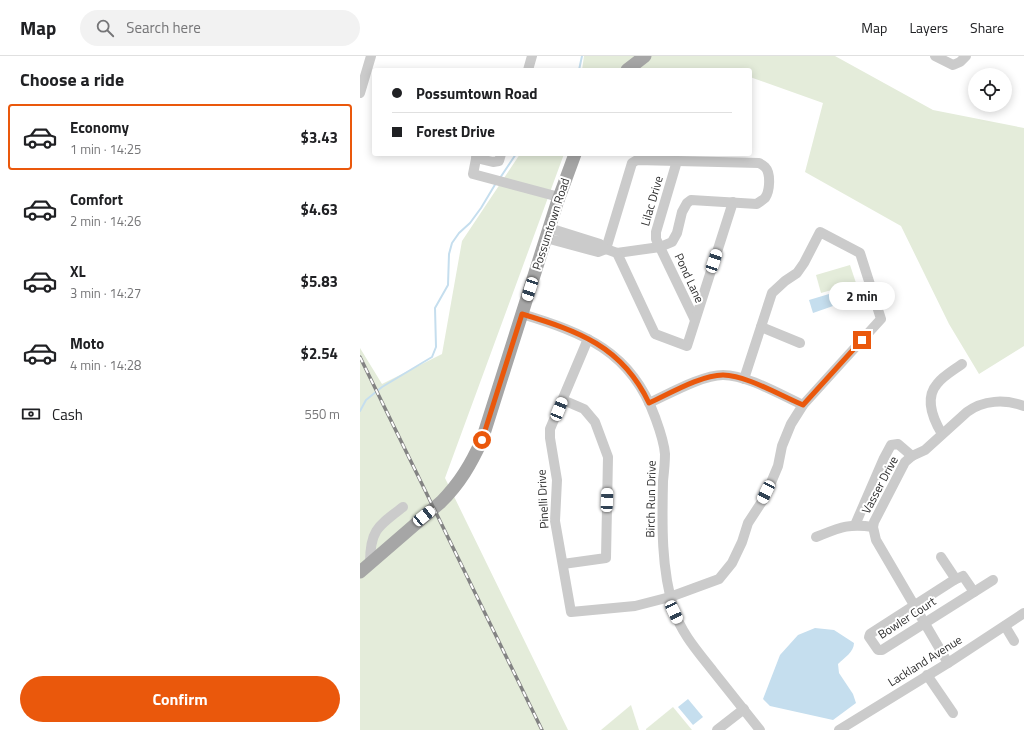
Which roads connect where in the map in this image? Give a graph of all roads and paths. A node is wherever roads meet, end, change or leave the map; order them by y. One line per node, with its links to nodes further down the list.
1 (371, 56): 8 (street)
2 (532, 56): 6 (street)
3 (645, 56): 7 (main road)
4 (935, 56): 5 (street)
5 (966, 56)
6 (529, 68)
7 (630, 68)
8 (360, 92)
9 (477, 156): 10 (street); 13 (street)
10 (500, 156)
11 (574, 156): 13 (main road, Possumtown Road)
12 (677, 161): 14 (street); 16 (street, Lilac Drive); 17 (street)
13 (559, 197): 15 (main road, Possumtown Road)
14 (733, 202): 16 (street); 20 (street)
15 (548, 233): 17 (street); 19 (main road, Possumtown Road)
16 (660, 247): 18 (street); 20 (street, Pond Lane)
17 (606, 250): 18 (street)
18 (617, 253): 20 (street)
19 (522, 314): 22 (street, Birch Run Drive); 37 (main road, Possumtown Road)
20 (695, 320)
21 (761, 327): 23 (street); 25 (street); 28 (street)
22 (588, 339): 26 (street, Pinelli Drive); 27 (street, Birch Run Drive)
23 (800, 343)
24 (962, 364): 30 (street)
25 (744, 379): 27 (street); 28 (street)
26 (563, 400): 38 (street, Pinelli Drive); 38 (street)
27 (649, 403): 43 (street, Birch Run Drive)
28 (803, 405): 43 (street)
29 (1024, 406): 30 (street, Vasser Drive)
30 (942, 434): 31 (street, Vasser Drive)
31 (912, 456): 33 (street); 34 (street, Vasser Drive)
32 (402, 507): 37 (street)
33 (855, 525): 34 (street); 35 (street)
34 (873, 528): 44 (street, Vasser Drive)
35 (816, 537)
36 (941, 557): 40 (street)
37 (370, 563): 39 (main road, Possumtown Road)
38 (563, 564): 43 (street, Pinelli Drive)
39 (360, 572)
40 (954, 580): 42 (street); 44 (street, Bowler Court)
41 (993, 580): 42 (street, Bowler Court)
42 (974, 592): 46 (street, Bowler Court)
43 (670, 597): 51 (street, Birch Run Drive)
44 (914, 606): 46 (street, Vasser Drive); 46 (street, Bowler Court)
45 (1024, 613): 47 (street, Lackland Avenue)
46 (924, 622): 49 (street, Vasser Drive)
47 (1005, 626): 48 (street); 49 (street, Lackland Avenue)
48 (1014, 641)
49 (948, 663): 50 (street, Lackland Avenue)
50 (928, 675): 52 (street); 55 (street, Lackland Avenue)
51 (744, 709): 53 (street); 54 (street, Birch Run Drive)
52 (953, 713)
53 (717, 730)
54 (760, 730)
55 (839, 730)

